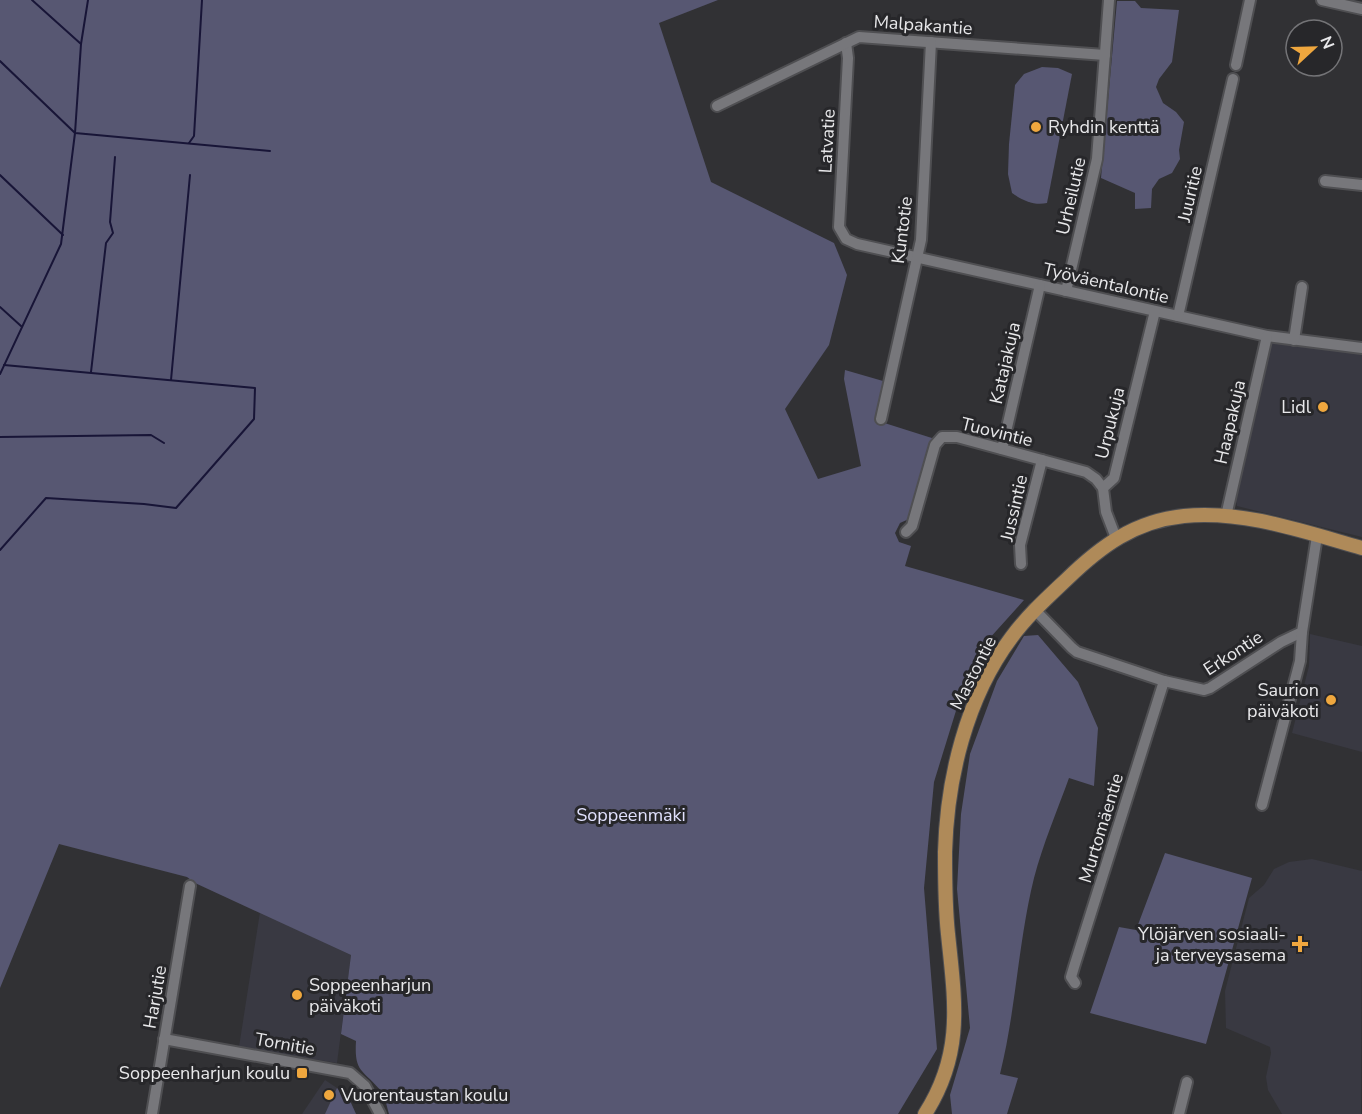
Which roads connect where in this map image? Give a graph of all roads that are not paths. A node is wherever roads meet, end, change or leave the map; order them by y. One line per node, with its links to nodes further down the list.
1 (1109, 0): 7 (street, Urheilutie)
2 (1250, 0): 8 (street)
3 (1322, 0): 4 (street)
4 (1362, 9)
5 (931, 42): 6 (street, Malpakantie); 7 (street, Malpakantie); 14 (street, Kuntotie)
6 (846, 43): 10 (street, Malpakantie); 13 (street, Latvatie)
7 (1105, 55): 17 (street, Urheilutie)
8 (1236, 65)
9 (1233, 79): 19 (street, Juuritie)
10 (717, 106)
11 (1324, 181): 12 (street)
12 (1362, 185)
13 (846, 239): 14 (street, Työväentalontie)
14 (917, 257): 15 (street, Työväentalontie); 23 (street, Kuntotie)
15 (1040, 285): 17 (street, Työväentalontie); 24 (street, Katajakuja)
16 (1302, 287): 21 (street)
17 (1066, 291): 18 (street, Työväentalontie)
18 (1155, 311): 19 (street, Työväentalontie); 26 (street, Urpukuja)
19 (1178, 316): 20 (street, Työväentalontie)
20 (1267, 336): 21 (street, Työväentalontie); 27 (street, Haapakuja)
21 (1294, 340): 22 (street, Työväentalontie)
22 (1362, 348)
23 (881, 419)
24 (1002, 449): 25 (street, Tuovintie); 28 (street, Tuovintie)
25 (1042, 460): 26 (street, Tuovintie); 32 (street, Jussintie)
26 (1103, 488): 30 (street)
27 (1226, 516): 29 (main road, Mastontie); 30 (main road, Mastontie)
28 (906, 532)
29 (1317, 536): 31 (main road, Mastontie); 34 (street)
30 (1116, 538): 33 (main road, Mastontie)
31 (1362, 548)
32 (1021, 564)
33 (1034, 609): 35 (street, Erkontie); 43 (main road, Mastontie)
34 (1302, 632): 35 (street, Erkontie); 36 (street)
35 (1164, 681): 38 (street, Murtomäentie)
36 (1262, 805)
37 (190, 886): 39 (street, Harjutie)
38 (1075, 983)
39 (164, 1039): 41 (street, Harjutie); 42 (street, Tornitie)
40 (1187, 1082): 44 (street)
41 (152, 1114)
42 (380, 1114)
43 (924, 1114)
44 (1179, 1114)

